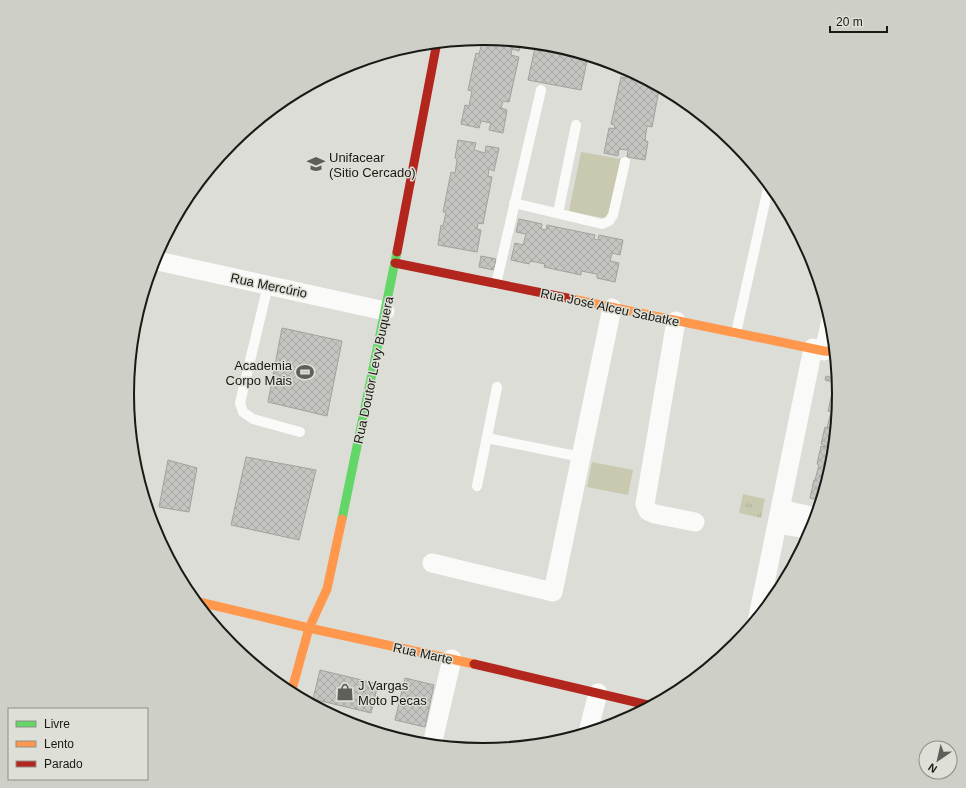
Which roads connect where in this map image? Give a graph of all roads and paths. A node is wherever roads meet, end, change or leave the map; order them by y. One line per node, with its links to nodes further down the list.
1 (436, 48): 9 (street, Rua Doutor Levy Buquera)
2 (542, 90): 6 (lane)
3 (576, 125): 7 (lane)
4 (625, 162): 7 (lane)
5 (767, 192): 15 (lane)
6 (514, 203): 7 (lane); 10 (lane)
7 (558, 213)
8 (160, 261): 11 (street, Rua Mercúrio)
9 (395, 263): 10 (street, Rua José Alceu Sabatke); 13 (street, Rua Doutor Levy Buquera)
10 (496, 284): 12 (street, Rua José Alceu Sabatke)
11 (268, 285): 13 (street, Rua Mercúrio); 19 (lane)
12 (612, 308): 14 (street, Rua José Alceu Sabatke); 21 (street)
13 (385, 311): 30 (street, Rua Doutor Levy Buquera)
14 (676, 321): 15 (street, Rua José Alceu Sabatke); 25 (street)
15 (736, 333): 17 (street, Rua José Alceu Sabatke)
16 (827, 337): 17 (street)
17 (824, 350): 23 (street)
18 (497, 388): 20 (lane)
19 (300, 432)
20 (487, 438): 21 (lane); 22 (lane)
21 (581, 457): 27 (street)
22 (477, 486)
23 (779, 516): 24 (street); 26 (street); 29 (street)
24 (809, 517)
25 (695, 522)
26 (805, 527)
27 (432, 563)
28 (204, 603): 30 (street, Rua Marte)
29 (760, 605)
30 (309, 628): 31 (street, Rua Marte); 32 (street, Rua Doutor Levy Buquera)
31 (452, 659): 33 (street, Rua Marte); 36 (street)
32 (294, 687)
33 (598, 693): 34 (street, Rua Marte); 35 (street)
34 (643, 704)
35 (590, 726)
36 (433, 739)

